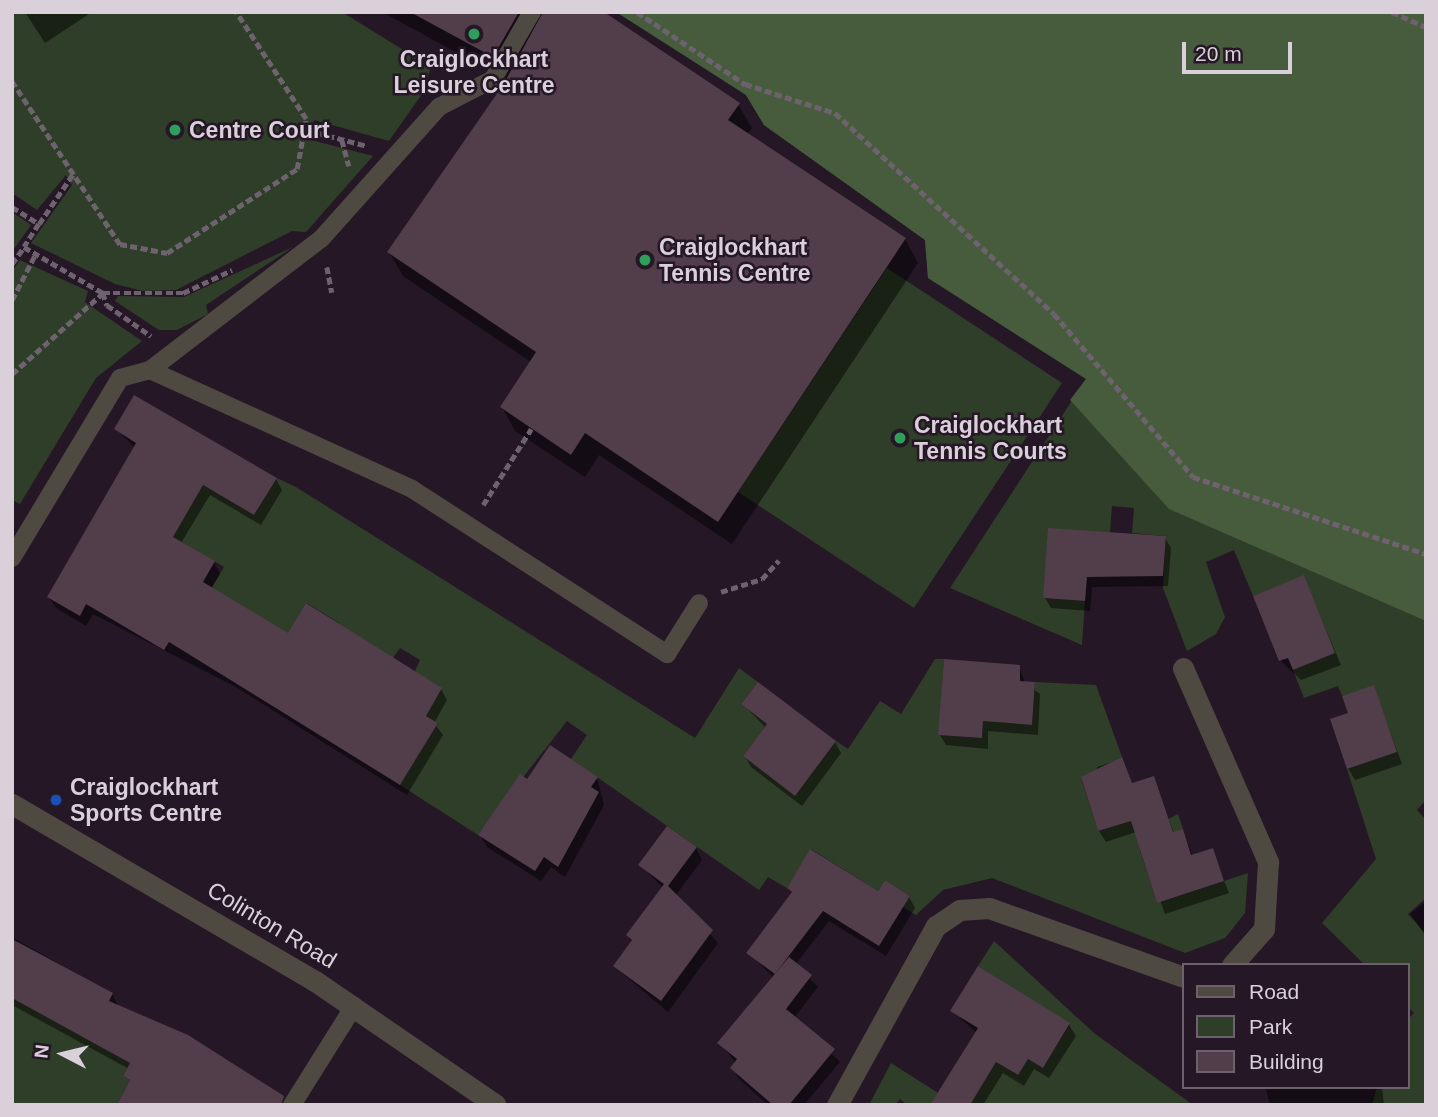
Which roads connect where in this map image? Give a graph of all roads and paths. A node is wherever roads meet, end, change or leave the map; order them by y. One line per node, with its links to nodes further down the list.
1 (236, 12): 7 (path)
2 (532, 12): 8 (lane)
3 (637, 12): 23 (path)
4 (1392, 12): 5 (path)
5 (1426, 27)
6 (12, 80): 9 (path)
7 (307, 130): 8 (path); 9 (path)
8 (400, 154): 18 (lane)
9 (73, 174): 11 (path)
10 (12, 207): 11 (path)
11 (39, 224): 12 (path)
12 (24, 247): 13 (path); 14 (path)
13 (36, 253): 16 (path); 17 (path)
14 (12, 264)
15 (242, 265): 16 (path)
16 (103, 293): 18 (path); 20 (path)
17 (12, 300)
18 (175, 352): 19 (lane)
19 (150, 370): 22 (lane); 24 (lane)
20 (12, 374)
21 (531, 429): 22 (path)
22 (472, 523): 26 (lane)
23 (1426, 554)
24 (12, 558)
25 (779, 560): 26 (path)
26 (699, 603)
27 (1182, 668): 29 (street)
28 (12, 804): 31 (street, Colinton Road)
29 (1233, 963)
30 (1182, 976): 34 (street)
31 (354, 1006): 32 (lane); 33 (street, Colinton Road)
32 (292, 1105)
33 (496, 1105)
34 (837, 1105)

